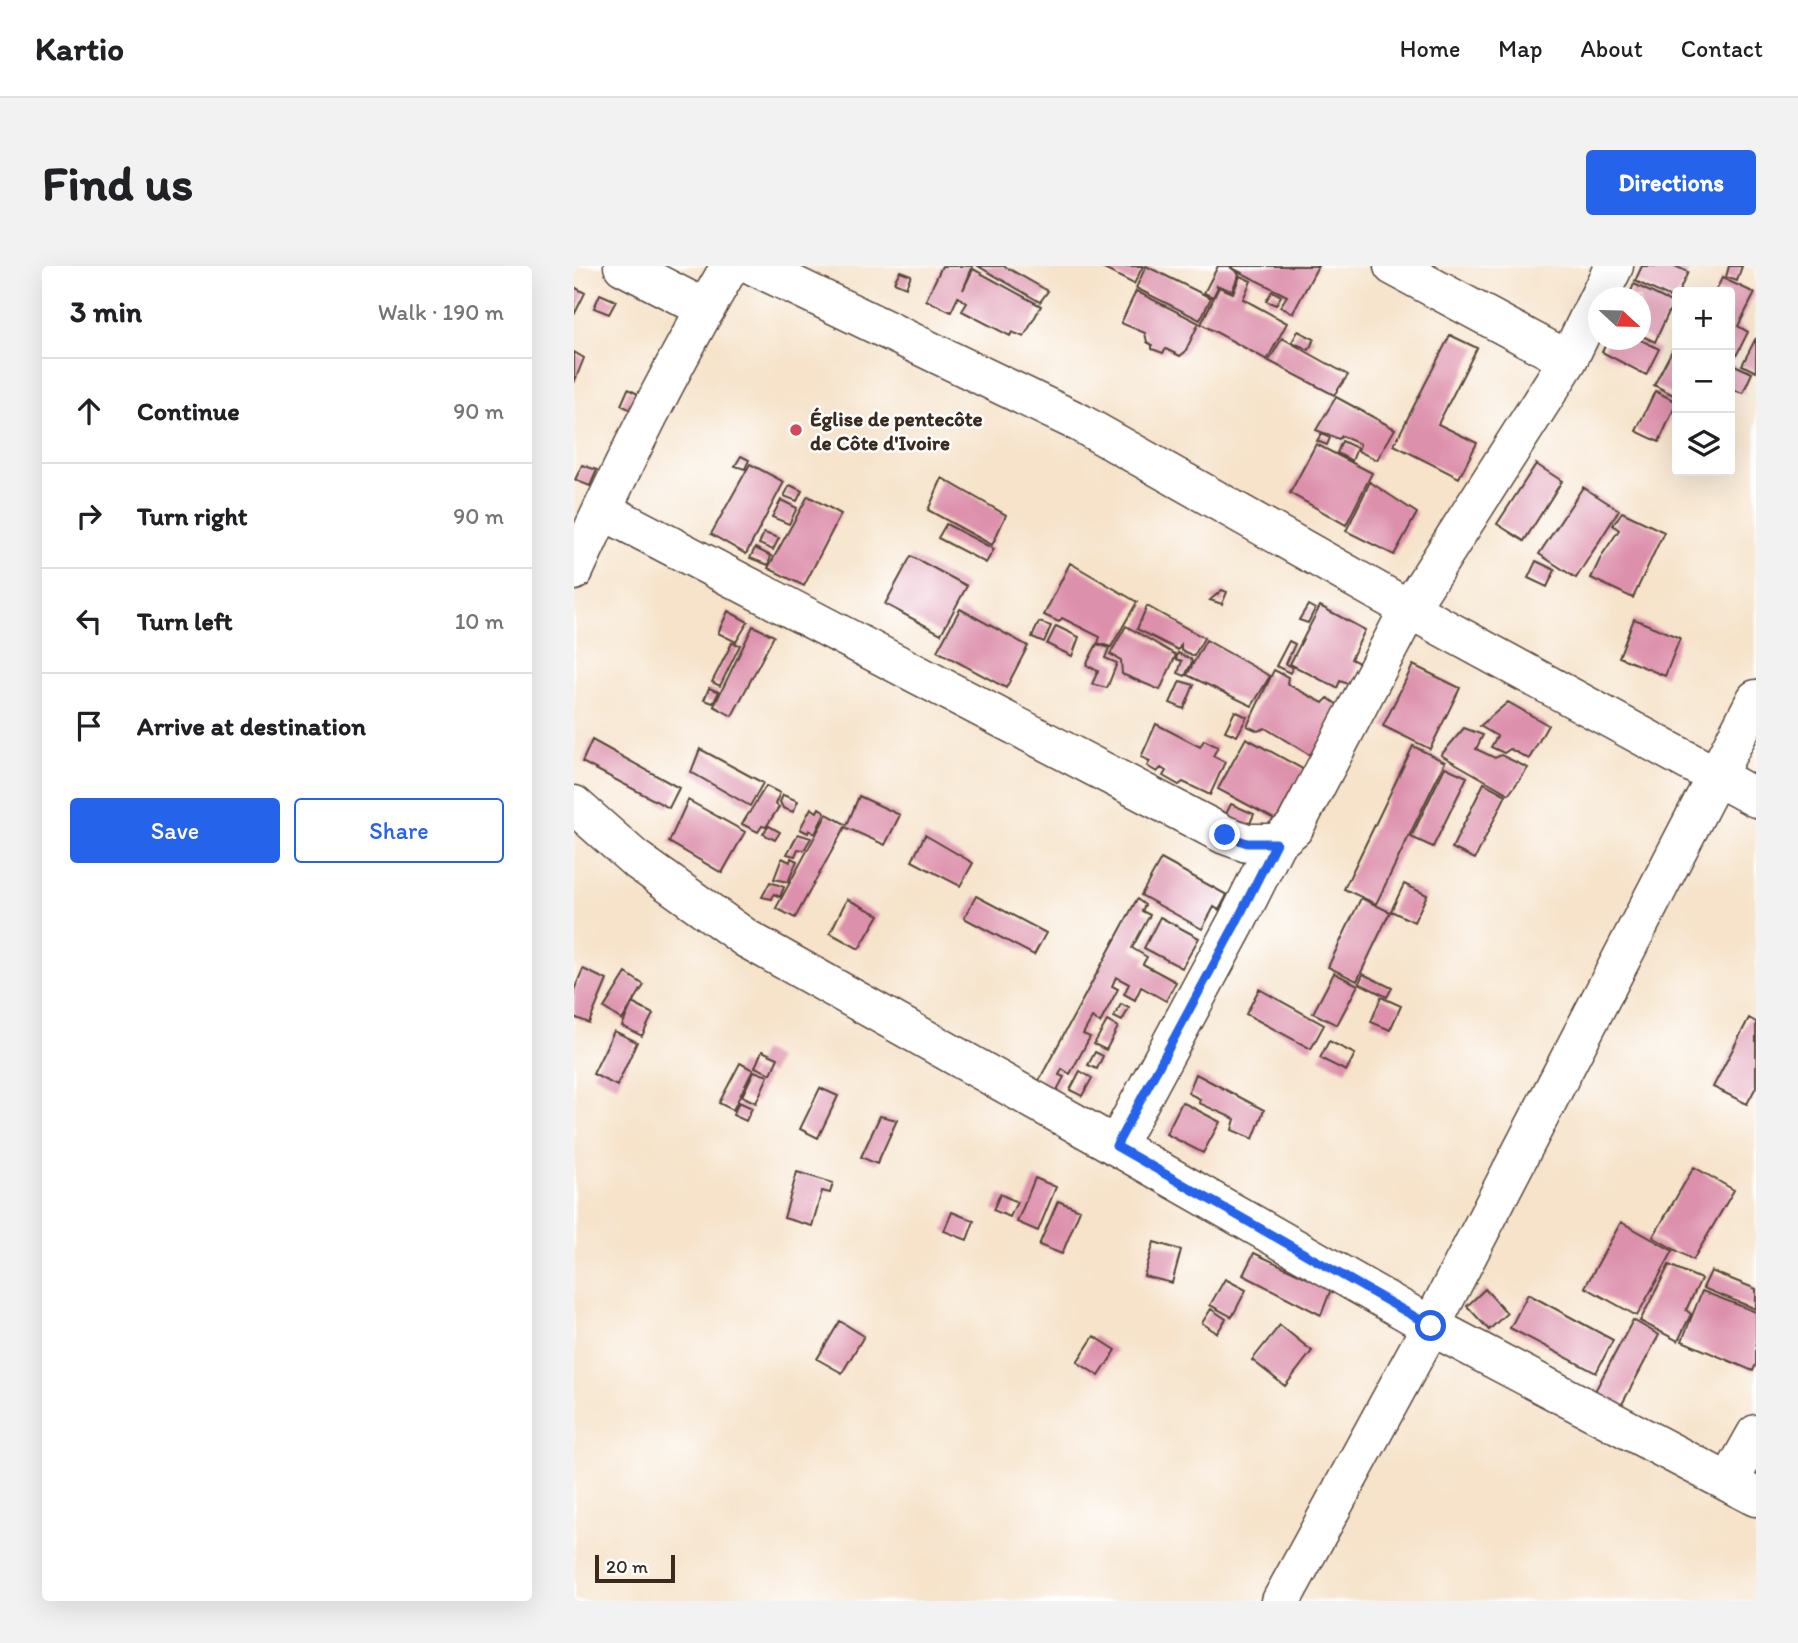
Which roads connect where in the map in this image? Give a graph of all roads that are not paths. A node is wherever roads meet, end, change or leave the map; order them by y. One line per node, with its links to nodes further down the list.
1 (623, 266): 6 (street)
2 (730, 266): 6 (street)
3 (754, 266): 10 (street)
4 (1392, 266): 7 (street)
5 (1614, 266): 7 (street)
6 (706, 309): 8 (street)
7 (1567, 360): 10 (street)
8 (602, 510): 9 (street); 15 (street)
9 (574, 571)
10 (1409, 609): 12 (street); 15 (street)
11 (1756, 699): 12 (street)
12 (1716, 776): 13 (street); 17 (street)
13 (1756, 798)
14 (574, 805): 16 (street)
15 (1276, 843): 16 (street)
16 (1116, 1146): 17 (street)
17 (1431, 1326): 19 (street); 20 (street)
18 (1756, 1434): 19 (street)
19 (1742, 1489)
20 (1280, 1601)

